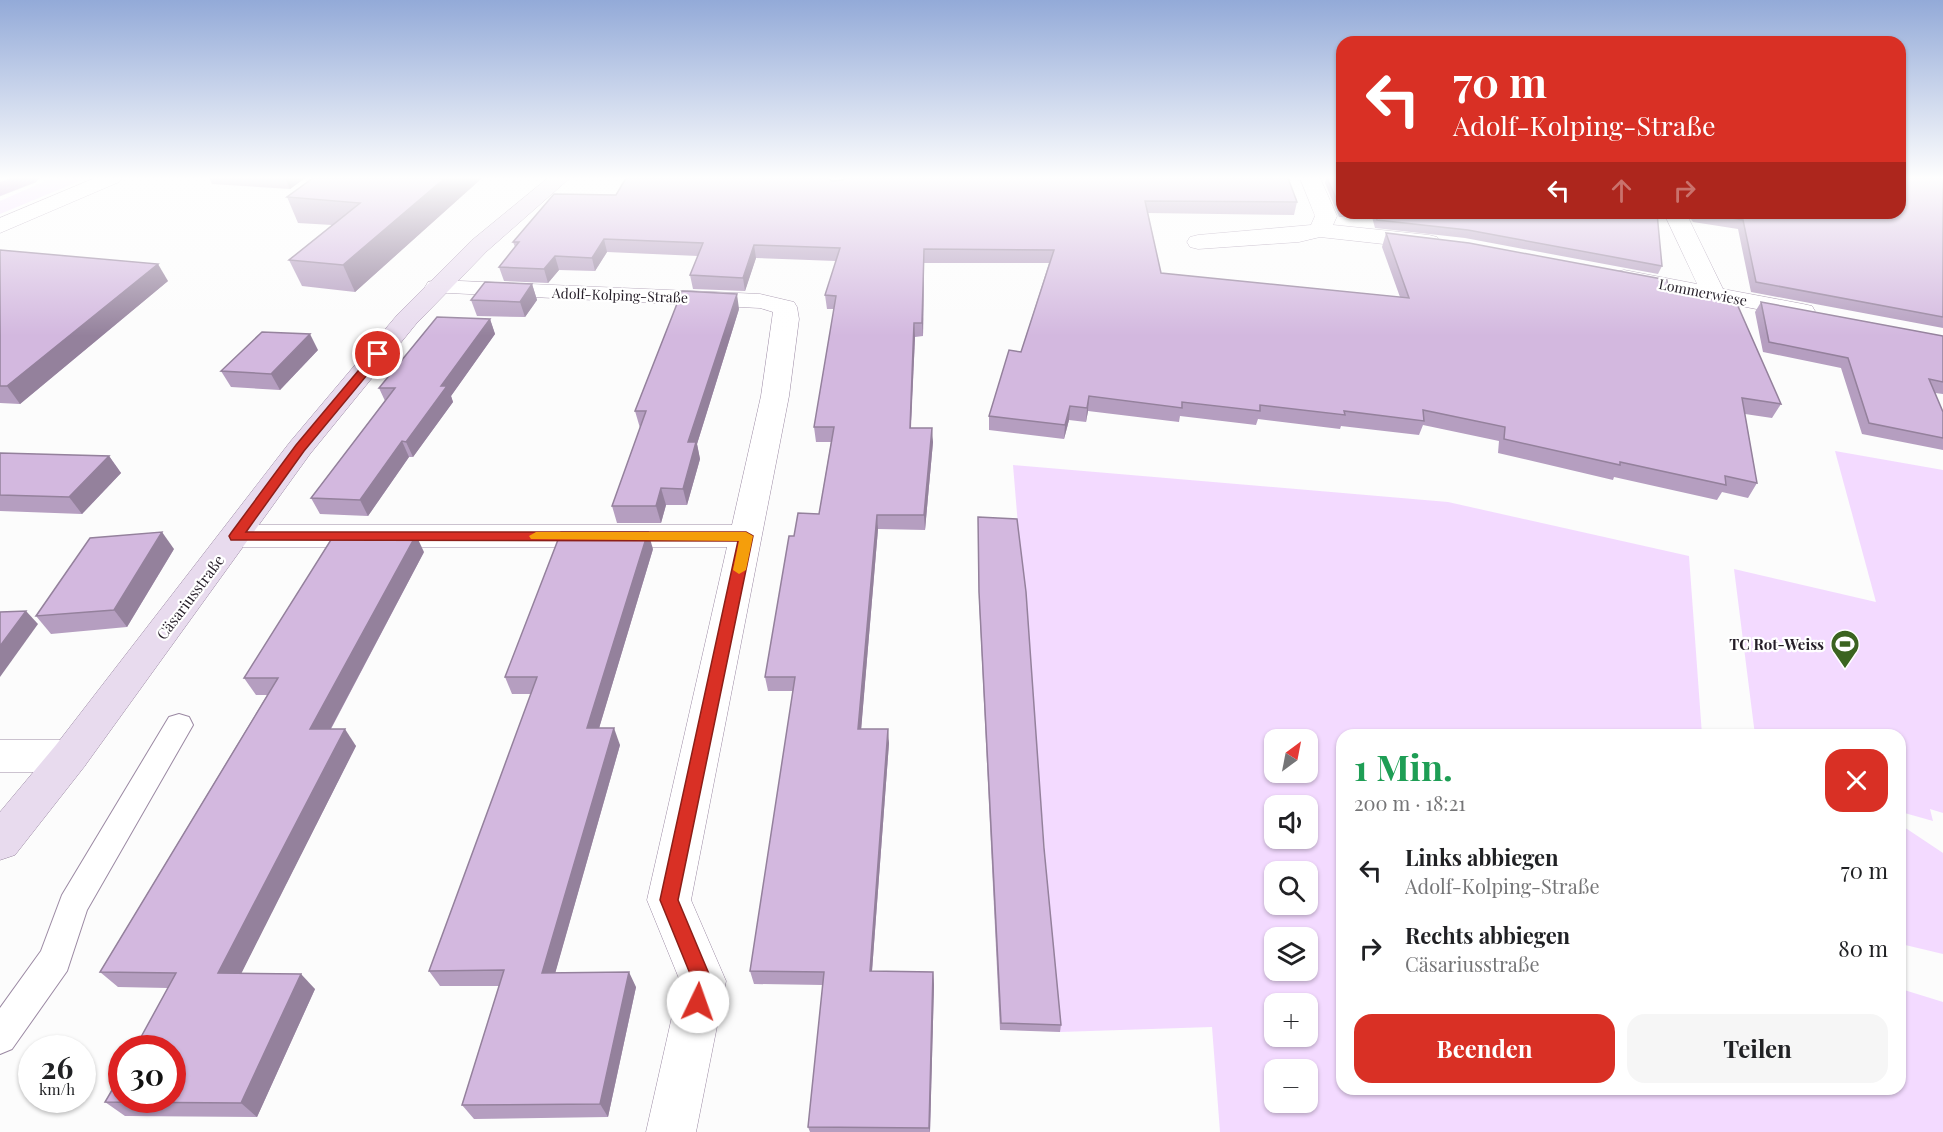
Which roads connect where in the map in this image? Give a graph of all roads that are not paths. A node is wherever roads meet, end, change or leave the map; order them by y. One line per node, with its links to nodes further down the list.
1 (497, 231): 8 (main road, Cäsariusstraße)
2 (1317, 231): 5 (street)
3 (1327, 231): 6 (street)
4 (1684, 231): 9 (street)
5 (1198, 242)
6 (1455, 246)
7 (1597, 272): 9 (street, Lommerwiese)
8 (437, 287): 11 (main road, Cäsariusstraße); 12 (street, Adolf-Kolping-Straße)
9 (1714, 294): 10 (street, Lommerwiese)
10 (1828, 316)
11 (236, 536): 12 (street); 15 (main road, Cäsariusstraße)
12 (746, 536): 18 (street, Adolf-Kolping-Straße)
13 (179, 726): 17 (lane)
14 (0, 756): 15 (street)
15 (70, 756): 16 (main road, Cäsariusstraße)
16 (0, 842)
17 (0, 1037)
18 (671, 1132)

